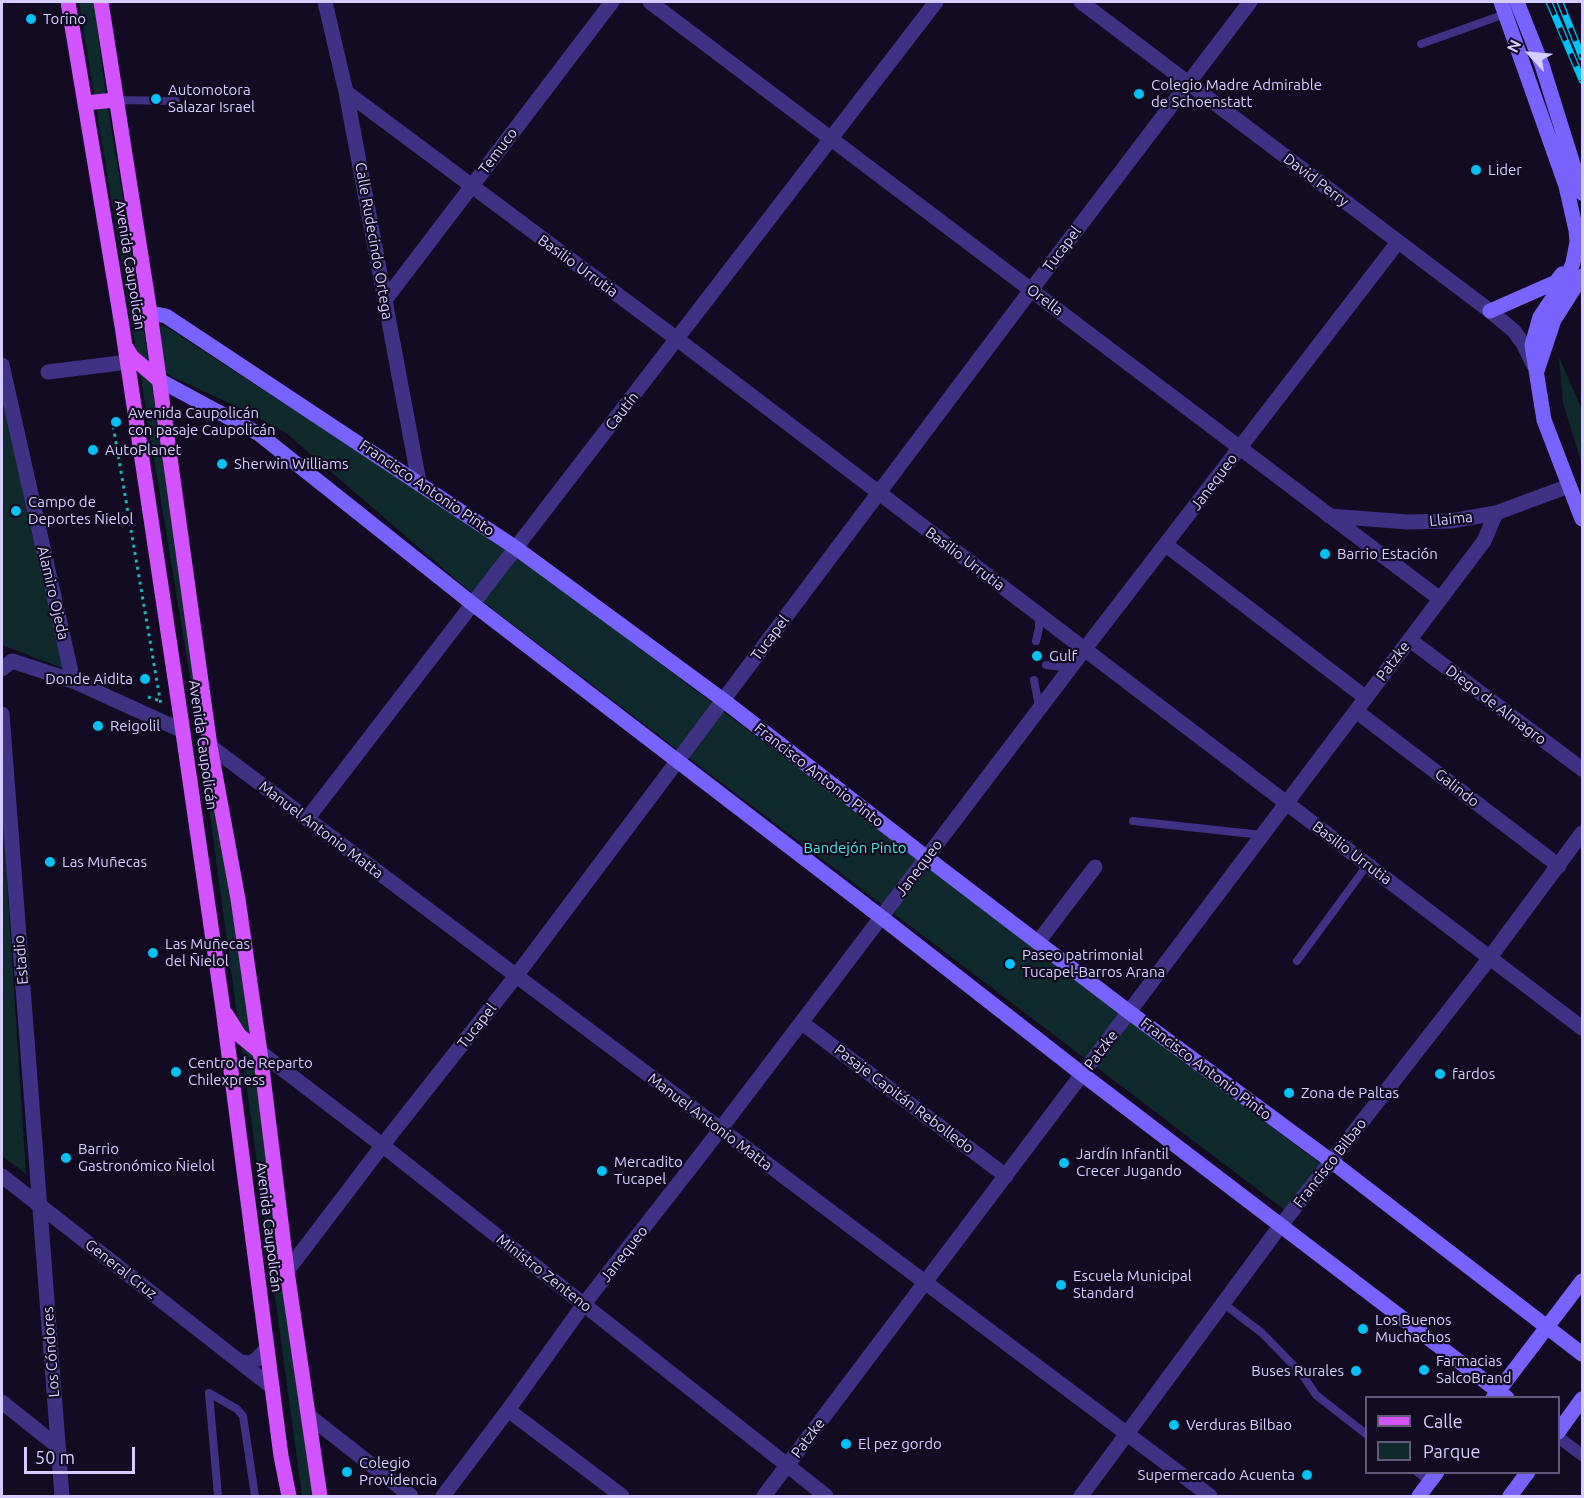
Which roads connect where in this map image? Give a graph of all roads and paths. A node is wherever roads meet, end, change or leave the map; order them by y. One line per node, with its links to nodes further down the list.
1 (68, 2): 16 (main road, Avenida Caupolicán)
2 (99, 2): 14 (main road, Avenida Caupolicán)
3 (325, 2): 13 (street, Calle Rudecindo Ortega)
4 (612, 2): 18 (street, Temuco)
5 (650, 2): 17 (street, Orella)
6 (936, 2): 17 (street, Cautín)
7 (1250, 2): 12 (street, Tucapel)
8 (1088, 4): 12 (street, David Perry)
9 (1519, 5): 10 (lane); 19 (main road)
10 (1503, 8): 11 (lane); 21 (main road)
11 (1421, 45)
12 (1188, 82): 20 (street, David Perry); 23 (street, Tucapel)
13 (346, 92): 18 (street, Basilio Urrutia); 24 (street, Calle Rudecindo Ortega)
14 (115, 100): 15 (lane); 16 (main road); 26 (main road, Avenida Caupolicán)
15 (176, 101)
16 (85, 103): 28 (main road, Avenida Caupolicán)
17 (831, 138): 23 (street, Orella); 27 (street, Cautín)
18 (471, 187): 24 (street, Temuco); 27 (street, Basilio Urrutia)
19 (1582, 192)
20 (1398, 242): 25 (street, David Perry); 35 (street, Janequeo)
21 (1573, 263): 25 (main road); 31 (main road)
22 (1582, 276): 31 (main road)
23 (1031, 290): 35 (street, Orella); 38 (street, Tucapel)
24 (385, 300): 36 (street, Calle Rudecindo Ortega)
25 (1490, 311): 31 (street, David Perry)
26 (150, 313): 33 (main road, Avenida Caupolicán); 36 (main road, Francisco Antonio Pinto)
27 (677, 339): 38 (street, Basilio Urrutia); 43 (street, Cautín)
28 (125, 344): 29 (main road, Avenida Caupolicán); 33 (main road)
29 (128, 362): 32 (street); 60 (main road, Avenida Caupolicán)
30 (2, 365): 54 (street, Alamiro Ojeda)
31 (1537, 371): 37 (main road)
32 (48, 372)
33 (159, 380): 45 (main road); 61 (main road, Avenida Caupolicán)
34 (112, 419): 59 (path)
35 (1240, 448): 40 (street, Orella); 42 (street, Janequeo)
36 (419, 482): 43 (main road, Francisco Antonio Pinto)
37 (1569, 486): 39 (street, Llaima); 41 (main road)
38 (879, 493): 46 (street, Basilio Urrutia); 55 (street, Tucapel)
39 (1496, 513): 40 (street, Llaima); 44 (street, Patzke)
40 (1329, 516): 44 (street, Orella)
41 (1582, 519)
42 (1166, 545): 49 (street, Janequeo); 56 (street, Galindo)
43 (516, 548): 45 (street, Cautín); 55 (main road, Francisco Antonio Pinto)
44 (1440, 599): 47 (street, Patzke)
45 (474, 605): 62 (main road); 66 (street, Cautín)
46 (1040, 616): 48 (lane); 49 (street, Basilio Urrutia)
47 (1410, 640): 56 (street, Patzke); 64 (street, Diego de Almagro)
48 (1036, 641)
49 (1084, 650): 52 (street, Janequeo); 65 (street, Basilio Urrutia)
50 (5, 663): 54 (street)
51 (1046, 665): 52 (lane)
52 (1070, 668): 57 (street, Janequeo)
53 (1035, 680): 57 (lane)
54 (73, 681): 59 (street)
55 (723, 700): 62 (street, Tucapel); 70 (main road, Francisco Antonio Pinto)
56 (1361, 704): 65 (street, Patzke); 72 (street, Galindo)
57 (1039, 709): 70 (street, Janequeo)
58 (2, 714): 90 (street, Estadio)
59 (164, 722): 60 (street)
60 (183, 731): 63 (main road); 79 (main road, Avenida Caupolicán)
61 (210, 746): 63 (main road, Avenida Caupolicán); 66 (street, Manuel Antonio Matta)
62 (677, 761): 74 (main road); 78 (street, Tucapel)
63 (214, 769): 83 (main road, Avenida Caupolicán)
64 (1582, 769)
65 (1287, 803): 69 (street, Patzke); 71 (street, Basilio Urrutia)
66 (307, 819): 78 (street, Manuel Antonio Matta)
67 (1133, 821): 69 (lane)
68 (1582, 833): 72 (street, Francisco Bilbao)
69 (1262, 836): 80 (street, Patzke)
70 (927, 858): 74 (street, Janequeo); 75 (main road, Francisco Antonio Pinto)
71 (1368, 864): 76 (street, Basilio Urrutia); 77 (lane)
72 (1558, 866): 76 (street, Francisco Bilbao)
73 (1095, 867): 75 (street)
74 (881, 917): 81 (street, Janequeo); 84 (main road)
75 (1038, 942): 80 (main road, Francisco Antonio Pinto)
76 (1490, 957): 82 (street, Basilio Urrutia); 87 (street, Francisco Bilbao)
77 (1297, 961)
78 (516, 976): 85 (street, Manuel Antonio Matta); 86 (street, Tucapel)
79 (223, 1009): 83 (main road); 98 (main road, Avenida Caupolicán)
80 (1129, 1012): 84 (street, Patzke); 87 (main road, Francisco Antonio Pinto)
81 (801, 1023): 85 (street, Janequeo); 89 (street, Pasaje Capitán Rebolledo)
82 (1582, 1028)
83 (260, 1052): 86 (street, Ministro Zenteno); 92 (main road, Avenida Caupolicán)
84 (1082, 1074): 89 (street, Patzke); 91 (main road)
85 (720, 1129): 94 (street, Manuel Antonio Matta); 96 (street, Janequeo)
86 (382, 1146): 92 (street, Tucapel); 96 (street, Ministro Zenteno)
87 (1331, 1161): 91 (street, Francisco Bilbao); 97 (main road, Francisco Antonio Pinto)
88 (2, 1176): 90 (street, General Cruz)
89 (1006, 1176): 94 (street, Patzke)
90 (40, 1207): 100 (street, General Cruz); 111 (street, Los Cóndores)
91 (1282, 1225): 95 (street, Francisco Bilbao); 102 (main road)
92 (286, 1271): 106 (main road, Avenida Caupolicán)
93 (1582, 1281): 97 (main road)
94 (925, 1283): 109 (street, Manuel Antonio Matta); 113 (street, Patzke)
95 (1224, 1304): 108 (lane); 109 (street, Francisco Bilbao)
96 (584, 1305): 105 (street, Janequeo); 113 (street, Ministro Zenteno)
97 (1547, 1328): 99 (main road, Francisco Antonio Pinto); 102 (main road)
98 (267, 1348): 100 (street); 101 (main road, Avenida Caupolicán)
99 (1582, 1354)
100 (241, 1362): 101 (street, General Cruz)
101 (272, 1387): 119 (main road, Avenida Caupolicán)
102 (1499, 1395)
103 (1582, 1399): 107 (main road)
104 (2, 1402): 111 (street)
105 (508, 1410): 122 (street, Janequeo); 123 (street)
106 (309, 1416): 120 (main road, Avenida Caupolicán); 121 (street)
107 (1560, 1429)
108 (1365, 1433)
109 (1127, 1434): 126 (street, Francisco Bilbao); 127 (street, Manuel Antonio Matta)
110 (1560, 1438): 112 (street)
111 (57, 1446): 116 (street, Los Cóndores)
112 (1582, 1455)
113 (786, 1466): 124 (street, Patzke); 125 (street, Ministro Zenteno)
114 (1527, 1474): 129 (main road)
115 (1433, 1477): 128 (main road)
116 (62, 1497)
117 (218, 1497): 118 (lane)
118 (255, 1497)
119 (289, 1497)
120 (320, 1497)
121 (411, 1497)
122 (443, 1497)
123 (622, 1497)
124 (764, 1497)
125 (826, 1497)
126 (1082, 1497)
127 (1210, 1497)
128 (1419, 1497)
129 (1510, 1497)

